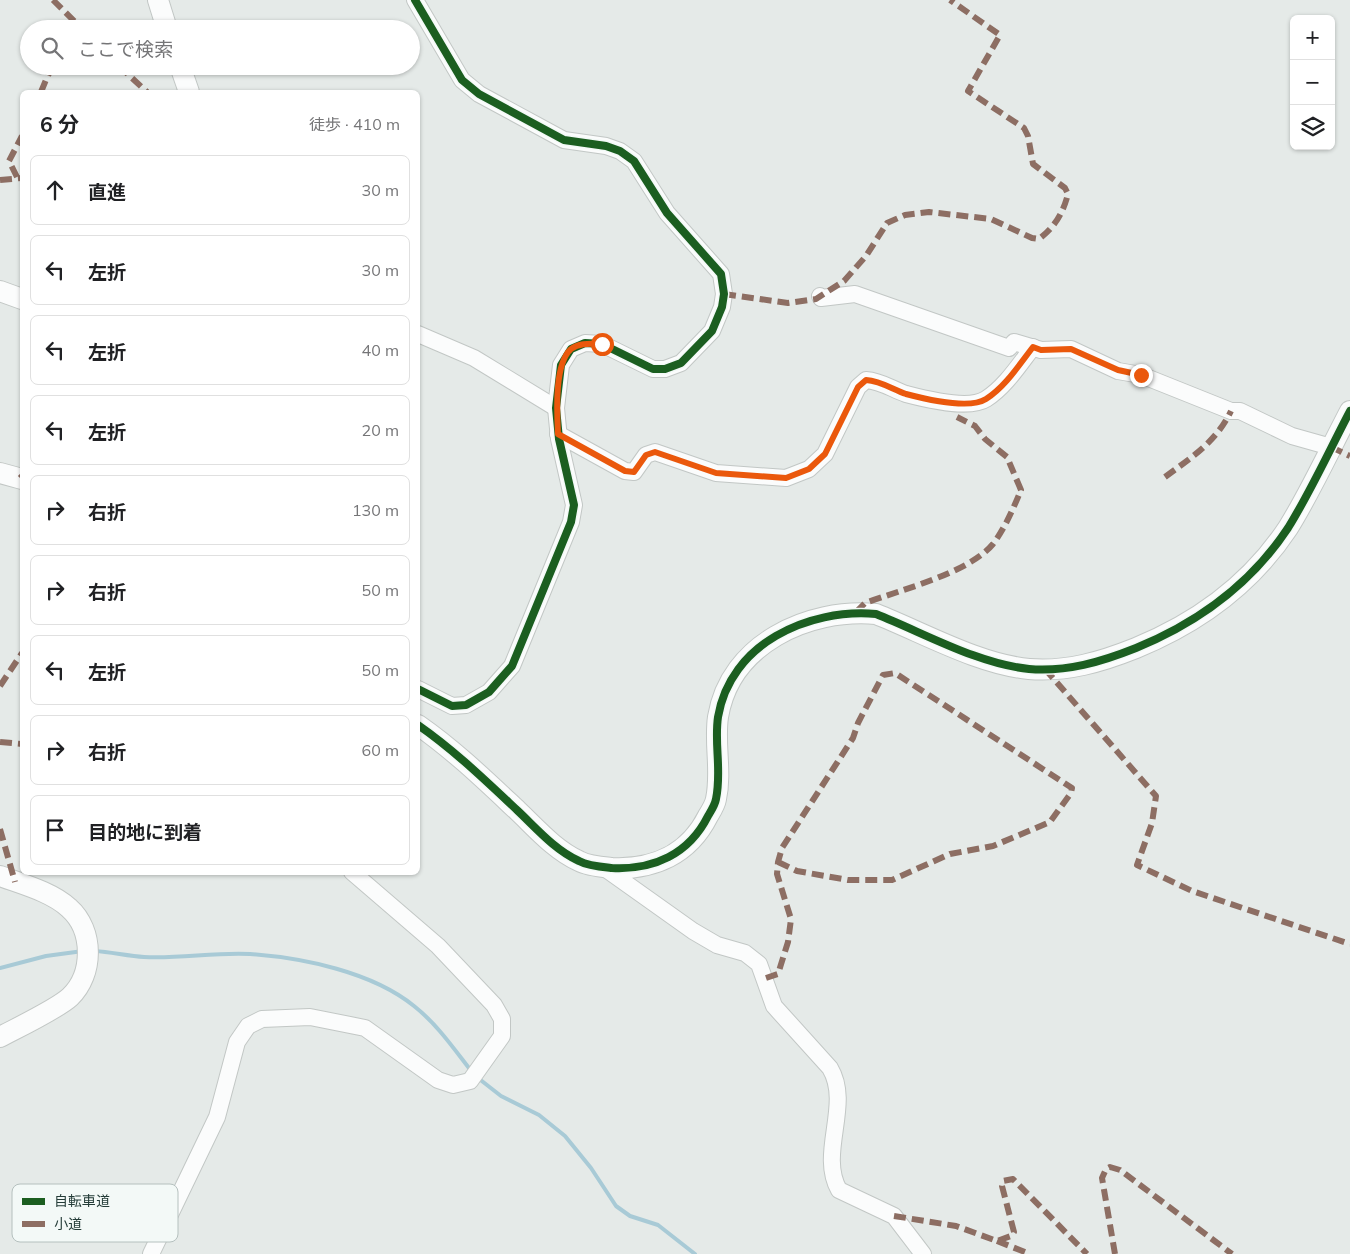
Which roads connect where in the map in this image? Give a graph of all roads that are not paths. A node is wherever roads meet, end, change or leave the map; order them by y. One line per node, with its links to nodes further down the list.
1 (158, 0): 3 (street)
2 (415, 0): 11 (street)
3 (164, 20)
4 (183, 75): 5 (street)
5 (188, 90)
6 (0, 291): 8 (street)
7 (820, 296): 10 (street)
8 (20, 298)
9 (420, 335): 11 (street)
10 (1033, 347): 13 (street); 14 (street)
11 (556, 408): 13 (street)
12 (1350, 411): 14 (street)
13 (558, 434): 17 (street)
14 (1331, 447): 19 (street)
15 (0, 473): 16 (street)
16 (20, 478)
17 (420, 690)
18 (420, 727): 19 (street)
19 (603, 867): 26 (street)
20 (355, 875): 23 (street)
21 (0, 876): 22 (street)
22 (0, 1037)
23 (178, 1198)
24 (157, 1242): 25 (street)
25 (151, 1254)
26 (923, 1254)

